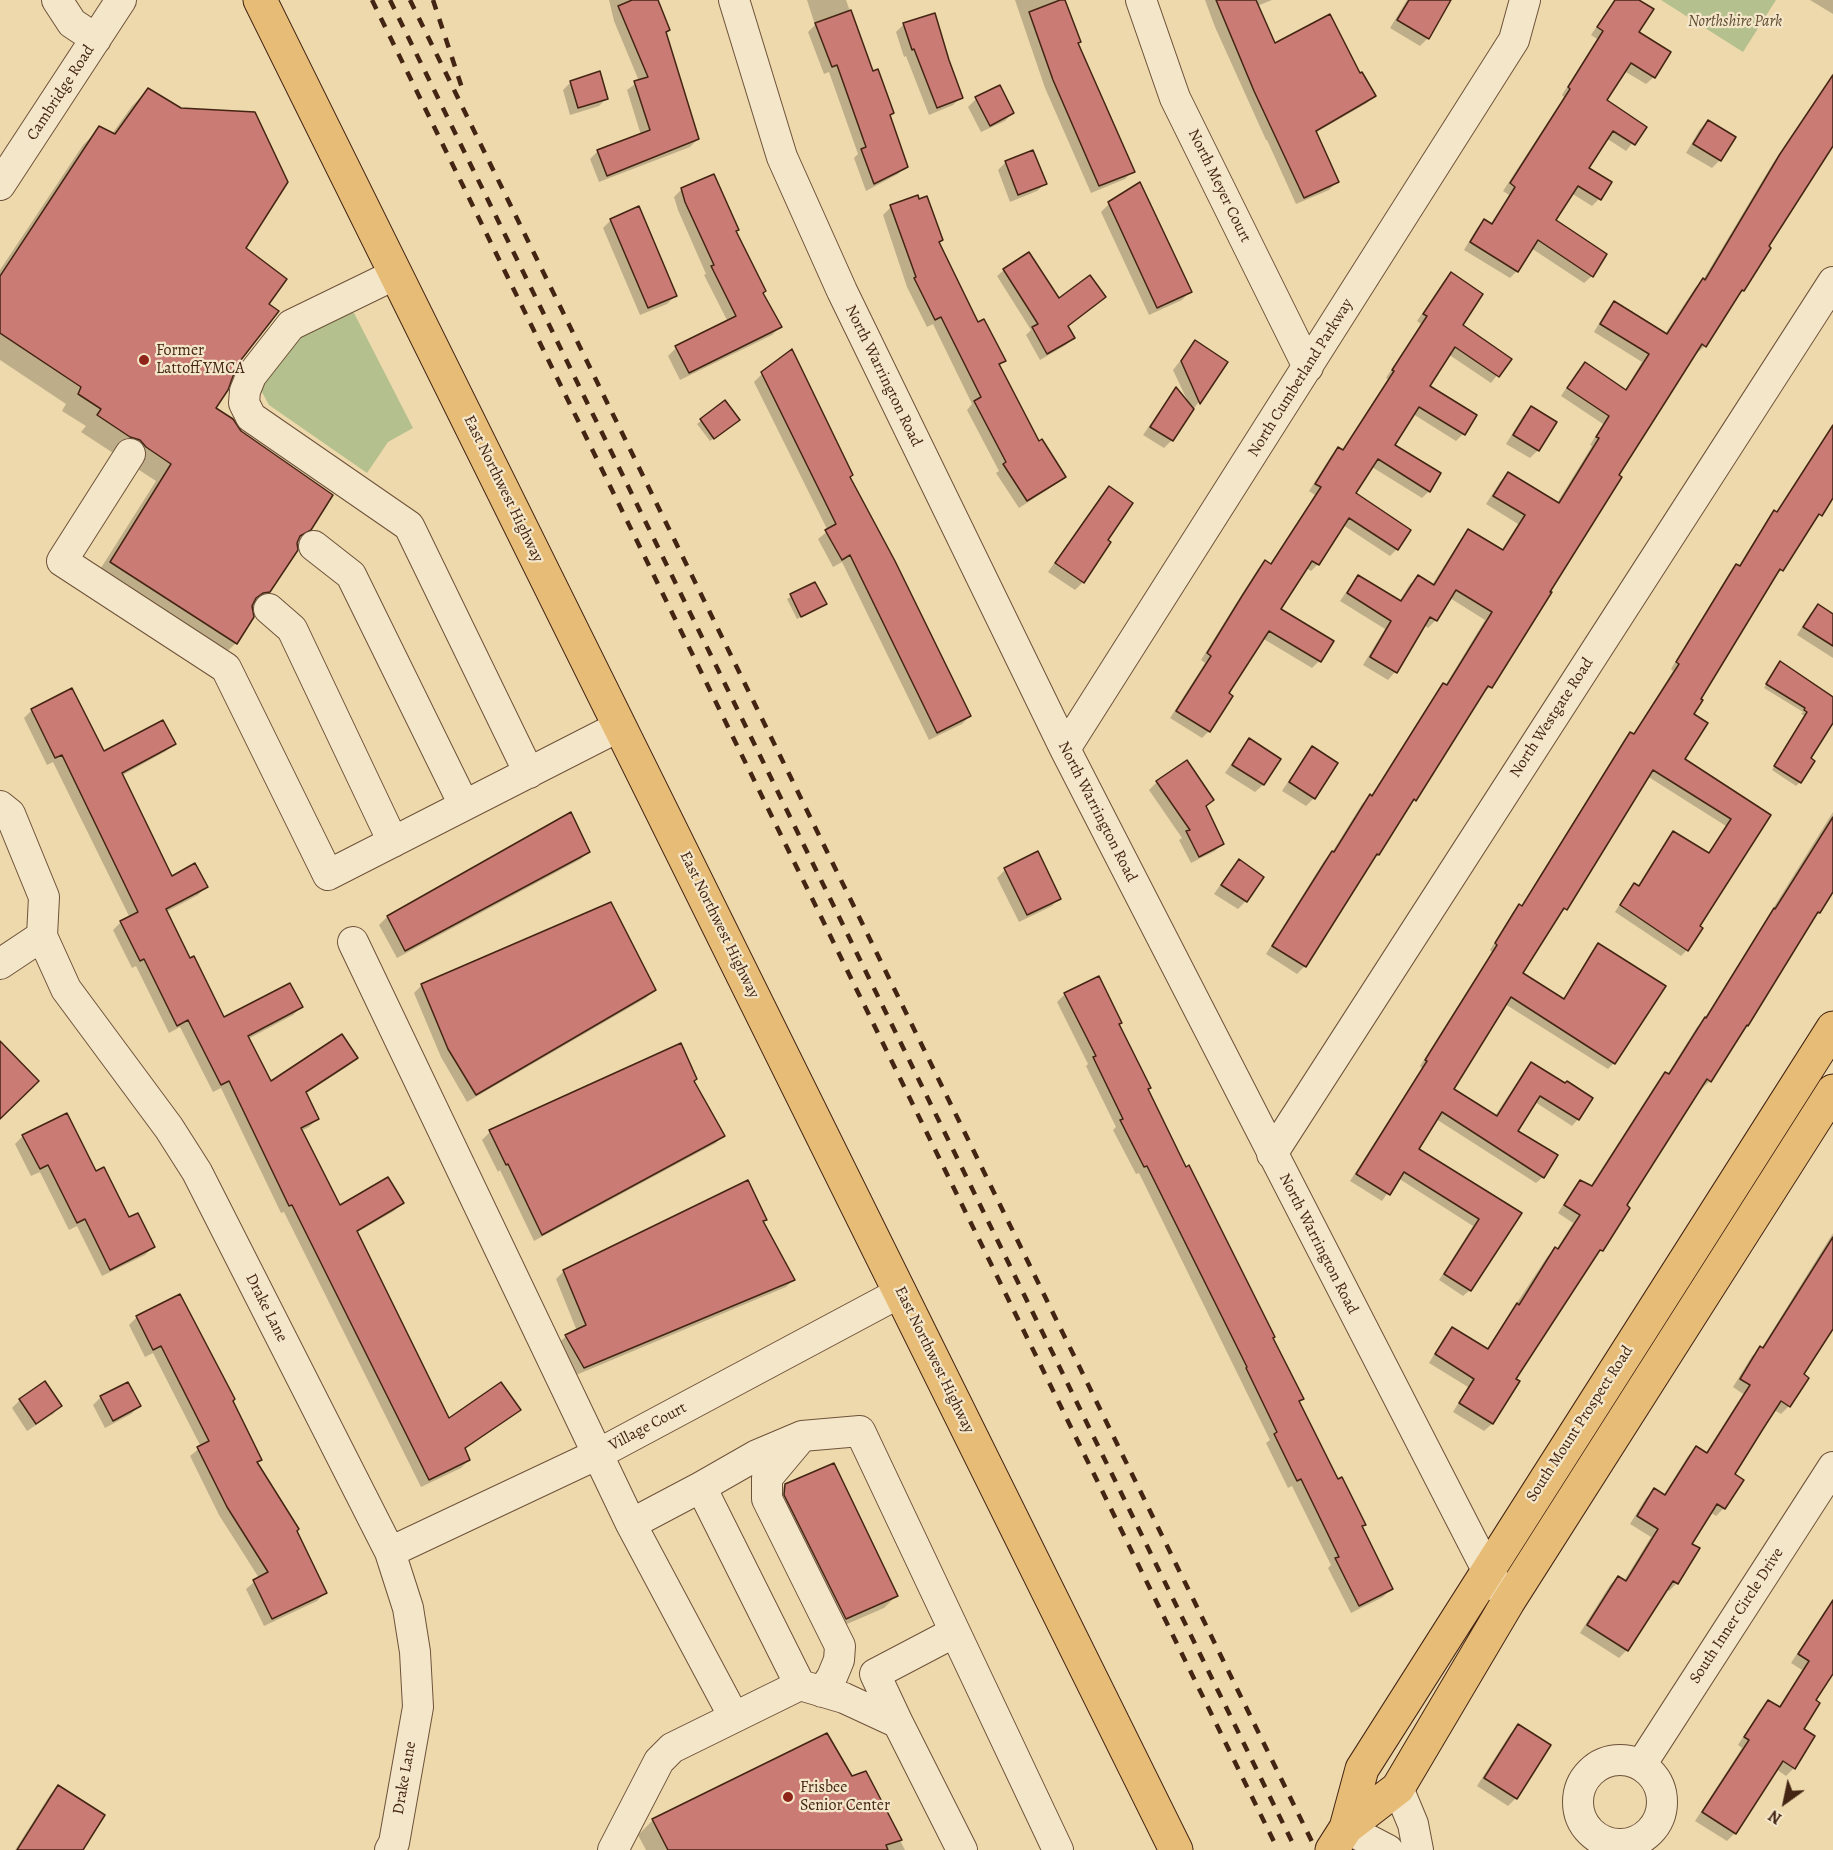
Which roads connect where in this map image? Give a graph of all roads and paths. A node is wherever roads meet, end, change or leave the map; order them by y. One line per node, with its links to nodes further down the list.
1 (57, 0): 7 (street)
2 (122, 0): 7 (street, Cambridge Road)
3 (260, 0): 9 (main road, East Northwest Highway)
4 (734, 0): 16 (street, North Warrington Road)
5 (1140, 0): 11 (street, North Meyer Court)
6 (1525, 0): 11 (street, North Cumberland Parkway)
7 (96, 39): 8 (street, Cambridge Road)
8 (0, 185)
9 (396, 274): 15 (main road, East Northwest Highway); 17 (street)
10 (1833, 282): 26 (street, North Westgate Road)
11 (1308, 367): 16 (street, North Cumberland Parkway)
12 (130, 454): 20 (street)
13 (314, 546): 18 (street)
14 (268, 609): 20 (street)
15 (620, 726): 17 (street); 27 (main road, East Northwest Highway)
16 (1065, 749): 26 (street, North Warrington Road)
17 (528, 773): 18 (street)
18 (465, 805): 20 (street)
19 (0, 806): 21 (street, Drake Lane)
20 (393, 842)
21 (42, 936): 23 (street); 33 (street, Drake Lane)
22 (353, 942): 29 (street)
23 (0, 964)
24 (1833, 1028): 34 (main road, South Mount Prospect Road)
25 (1833, 1091): 35 (main road, South Mount Prospect Road)
26 (1272, 1154): 34 (street, North Warrington Road)
27 (901, 1292): 29 (street, Village Court); 47 (main road, East Northwest Highway)
28 (802, 1436): 31 (street); 36 (street); 37 (street)
29 (598, 1454): 32 (street); 33 (street, Village Court)
30 (1833, 1467): 40 (street, South Inner Circle Drive)
31 (701, 1487): 32 (street); 37 (street)
32 (632, 1524): 38 (street)
33 (390, 1552): 43 (street, Drake Lane)
34 (1487, 1570): 35 (street, North Warrington Road); 42 (main road, South Mount Prospect Road)
35 (1508, 1602): 41 (main road, South Mount Prospect Road)
36 (955, 1632): 39 (street); 46 (street)
37 (811, 1688): 38 (street); 39 (street)
38 (734, 1717): 44 (street)
39 (898, 1723): 45 (street)
40 (1641, 1765)
41 (1398, 1788): 42 (main road, South Mount Prospect Road); 49 (street)
42 (1339, 1839): 48 (street)
43 (390, 1850)
44 (613, 1850)
45 (962, 1850)
46 (1058, 1850)
47 (1176, 1850)
48 (1388, 1850)
49 (1418, 1850)

